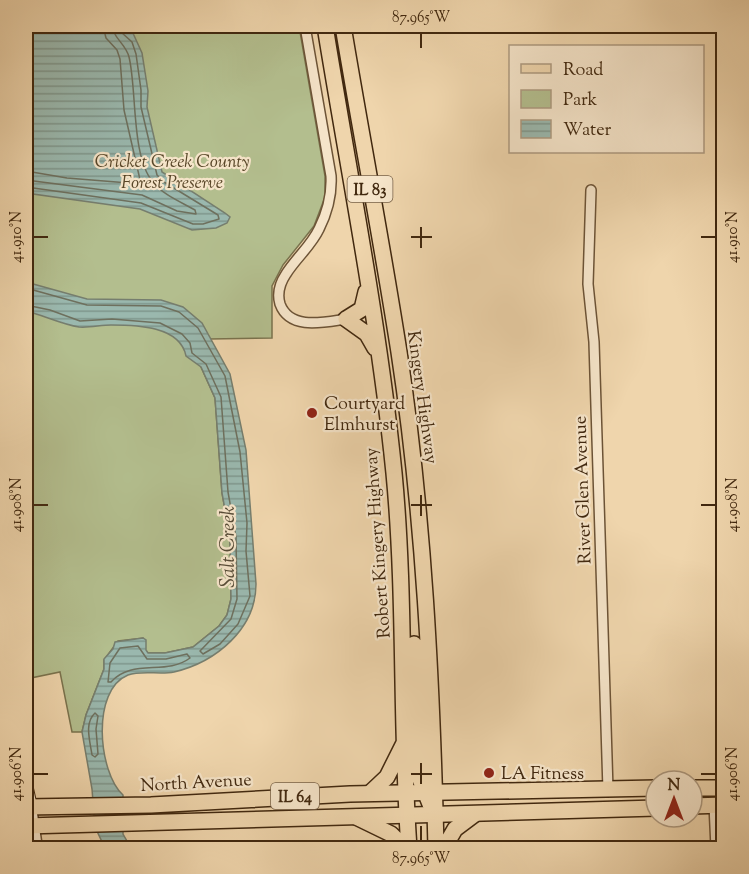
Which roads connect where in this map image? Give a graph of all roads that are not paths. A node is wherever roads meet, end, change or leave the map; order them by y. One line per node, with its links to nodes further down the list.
1 (305, 26): 6 (street)
2 (325, 26): 5 (main road, Robert Kingery Highway / IL 83)
3 (343, 26): 16 (main road, Kingery Highway / IL 83)
4 (591, 190): 14 (street, River Glen Avenue)
5 (366, 270): 6 (main road); 7 (main road, Robert Kingery Highway / IL 83)
6 (346, 319): 7 (main road)
7 (378, 355): 8 (main road, Robert Kingery Highway / IL 83)
8 (399, 559): 9 (main road, Robert Kingery Highway / IL 83); 16 (main road)
9 (406, 738): 15 (main road, IL 83); 17 (main road)
10 (644, 788): 14 (main road, North Avenue / IL 64)
11 (704, 788): 12 (main road)
12 (723, 788)
13 (26, 789): 20 (main road)
14 (608, 790): 16 (main road, North Avenue / IL 64)
15 (406, 792): 16 (main road, North Avenue / IL 64); 17 (main road, North Avenue / IL 64); 23 (main road, IL 83)
16 (430, 792): 24 (main road, Kingery Highway / IL 83)
17 (370, 793): 20 (main road, North Avenue / IL 64)
18 (719, 805): 19 (main road); 31 (street)
19 (704, 806)
20 (28, 807): 26 (street)
21 (644, 808): 22 (main road, IL 64)
22 (476, 814): 24 (main road, IL 64); 30 (main road)
23 (407, 815): 24 (main road, IL 64); 25 (main road, IL 64); 28 (main road, IL 83)
24 (435, 815): 29 (main road, Kingery Highway / IL 83)
25 (356, 817): 26 (main road, IL 64); 28 (main road)
26 (30, 825): 27 (street)
27 (36, 849)
28 (407, 849)
29 (436, 849)
30 (444, 849)
31 (716, 849)

